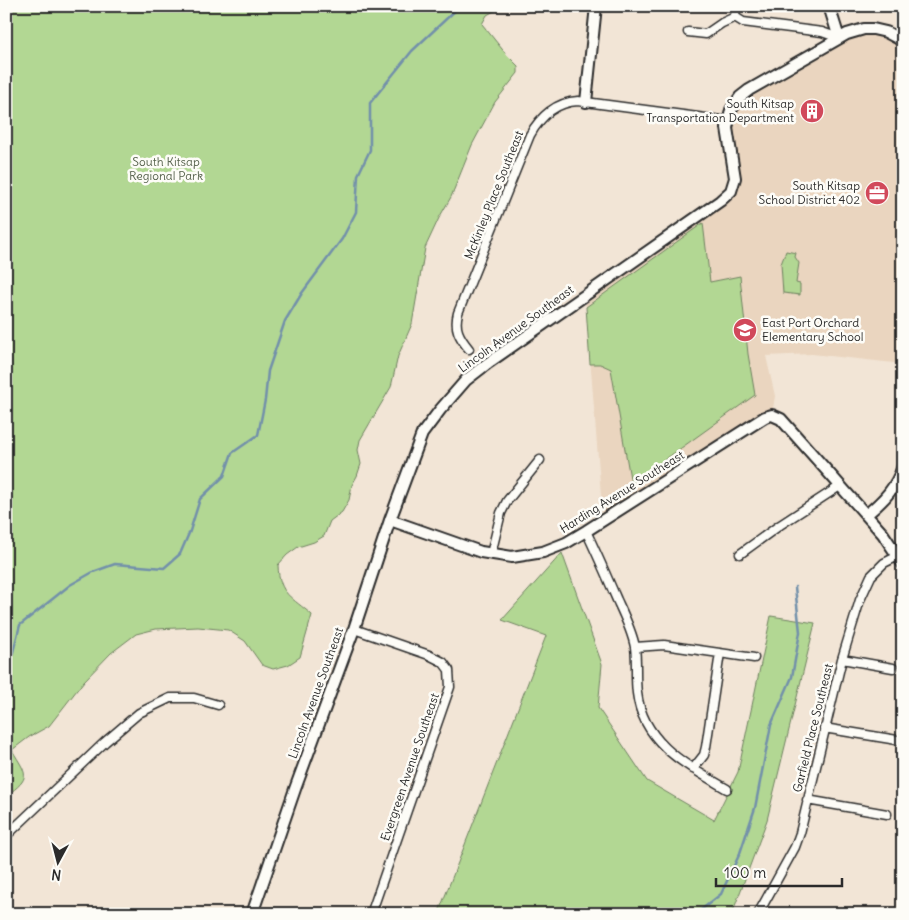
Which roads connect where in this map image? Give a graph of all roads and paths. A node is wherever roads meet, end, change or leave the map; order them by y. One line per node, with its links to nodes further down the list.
1 (596, 6): 8 (street)
2 (736, 6): 4 (street)
3 (829, 6): 6 (street)
4 (735, 17): 5 (street); 6 (street)
5 (688, 32)
6 (839, 38): 7 (street); 9 (street)
7 (903, 41)
8 (586, 102): 9 (street, McKinley Place Southeast); 10 (street, McKinley Place Southeast)
9 (728, 121): 15 (street, Lincoln Avenue Southeast)
10 (468, 349)
11 (540, 460): 17 (street)
12 (903, 466): 14 (street)
13 (840, 486): 14 (street); 16 (street, Harding Avenue Southeast); 18 (street)
14 (866, 515): 19 (street)
15 (390, 520): 17 (street, Harding Avenue Southeast); 20 (street, Lincoln Avenue Southeast)
16 (586, 531): 17 (street, Harding Avenue Southeast); 21 (street)
17 (491, 554)
18 (740, 554)
19 (901, 560): 24 (street, Garfield Place Southeast)
20 (354, 628): 34 (street, Lincoln Avenue Southeast); 35 (street, Evergreen Avenue Southeast)
21 (635, 647): 22 (street); 29 (street)
22 (720, 653): 23 (street); 29 (street)
23 (754, 658)
24 (842, 659): 25 (street); 27 (street, Garfield Place Southeast)
25 (893, 668)
26 (218, 705): 33 (street)
27 (824, 728): 28 (street); 31 (street, Garfield Place Southeast)
28 (903, 741)
29 (694, 769): 30 (street)
30 (727, 789)
31 (808, 800): 32 (street); 36 (street, Garfield Place Southeast)
32 (887, 814)
33 (6, 836)
34 (252, 914)
35 (371, 914)
36 (758, 914)

